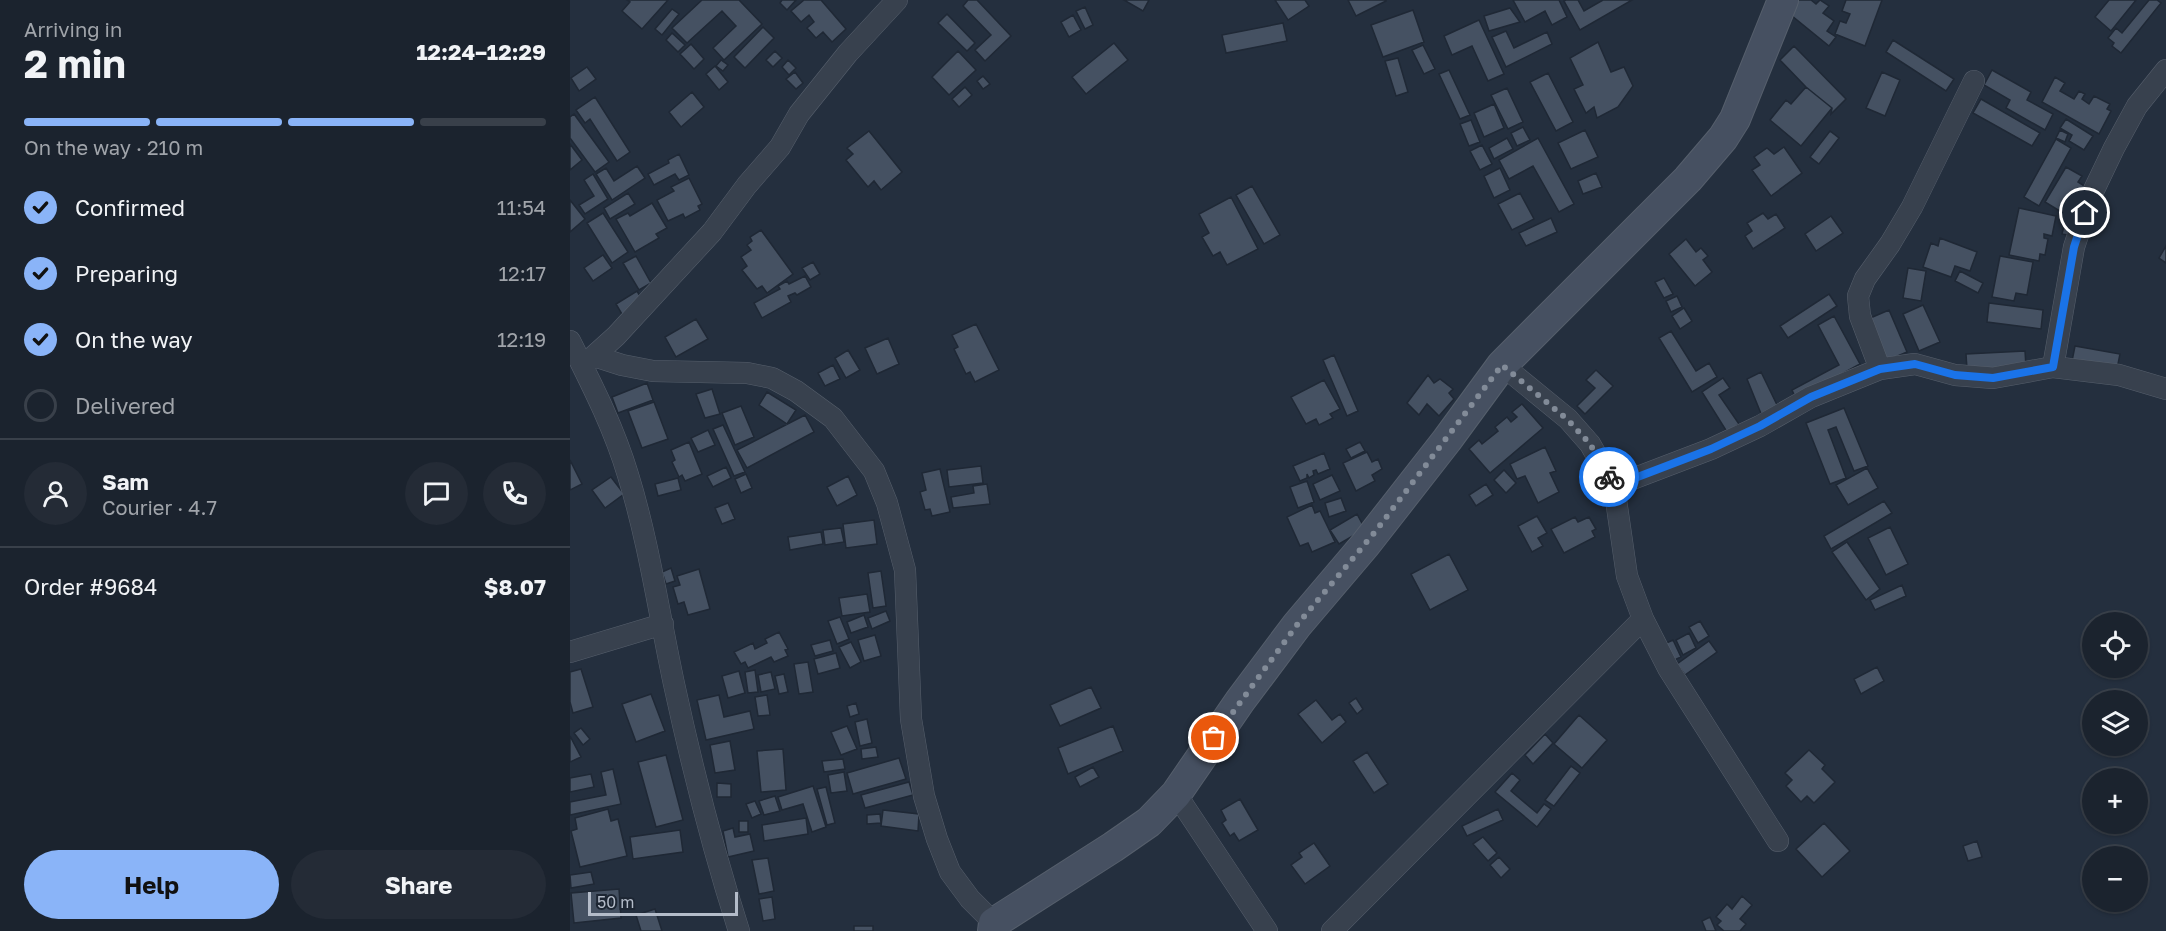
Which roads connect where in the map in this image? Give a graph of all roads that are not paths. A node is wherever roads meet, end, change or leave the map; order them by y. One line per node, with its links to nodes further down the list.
1 (897, 0): 6 (street)
2 (1783, 0): 7 (street)
3 (2166, 70): 8 (street)
4 (1974, 81): 9 (street)
5 (570, 341): 6 (street)
6 (588, 361): 13 (street); 17 (street)
7 (1502, 365): 11 (street); 15 (street)
8 (2053, 367): 9 (street); 10 (street)
9 (1880, 369): 11 (street)
10 (2166, 388)
11 (1614, 486): 12 (street)
12 (1642, 619): 16 (street); 20 (street)
13 (663, 624): 14 (street); 18 (street)
14 (570, 652)
15 (1176, 794): 17 (street); 19 (street)
16 (1778, 841)
17 (994, 927)
18 (739, 931)
19 (1267, 931)
20 (1332, 931)

